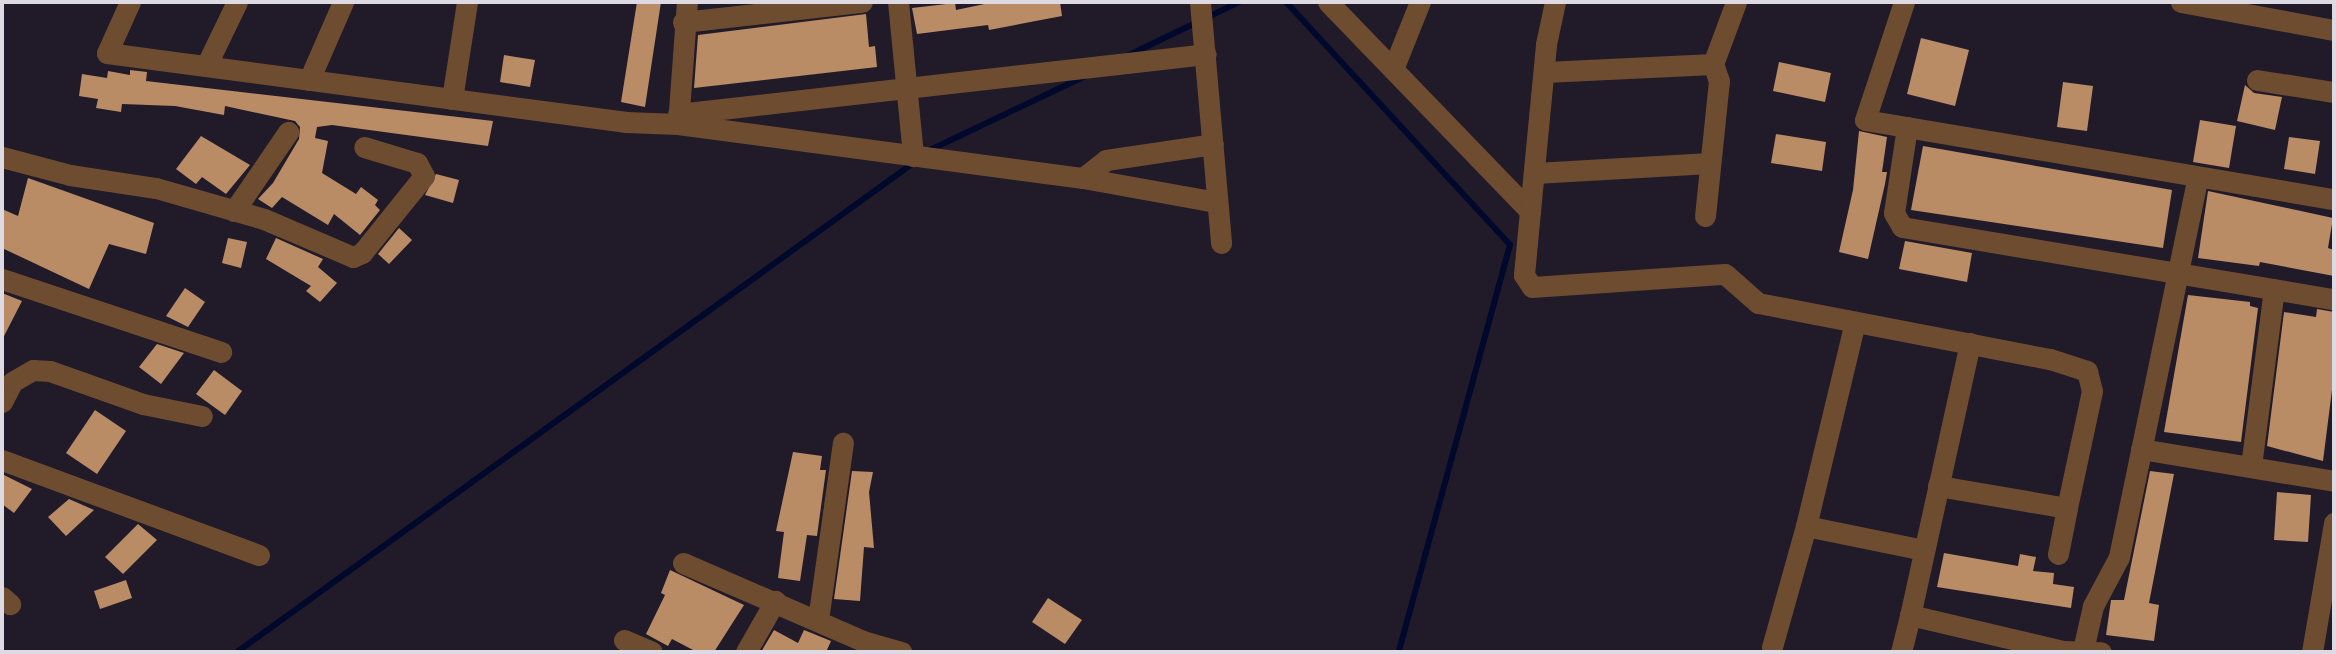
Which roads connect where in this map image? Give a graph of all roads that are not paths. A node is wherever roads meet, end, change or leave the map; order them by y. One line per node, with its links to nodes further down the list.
1 (130, 2): 18 (street)
2 (237, 2): 18 (street)
3 (343, 2): 21 (street)
4 (467, 2): 25 (street)
5 (862, 2): 13 (street)
6 (898, 2): 23 (street)
7 (1328, 2): 19 (street)
8 (1420, 2): 19 (street)
9 (1555, 2): 20 (street)
10 (1735, 2): 17 (street)
11 (1904, 2): 27 (street)
12 (2180, 2): 15 (street)
13 (685, 12): 26 (street)
14 (1201, 13): 16 (street)
15 (2334, 30)
16 (1206, 54): 23 (street); 29 (street)
17 (1713, 64): 20 (street); 33 (street)
18 (206, 66): 21 (street)
19 (1393, 69): 40 (street)
20 (1545, 72): 34 (street)
21 (309, 80): 25 (street)
22 (2257, 80): 24 (street)
23 (905, 89): 26 (street); 32 (street)
24 (2334, 92)
25 (452, 99): 26 (street)
26 (678, 119): 32 (street)
27 (1907, 127): 35 (street); 43 (street)
28 (288, 132): 39 (street)
29 (1213, 144): 36 (street); 38 (street)
30 (364, 147): 39 (street)
31 (2, 157): 39 (street)
32 (918, 157): 36 (street)
33 (1710, 163): 34 (street); 41 (street)
34 (1535, 173): 40 (street)
35 (2198, 177): 37 (street); 43 (street)
36 (1083, 178): 38 (street)
37 (2334, 199)
38 (1217, 202): 42 (street)
39 (234, 211)
40 (1530, 211): 47 (street)
41 (1705, 216)
42 (1220, 243)
43 (2180, 274): 45 (street); 53 (street)
44 (2, 279): 49 (street)
45 (2274, 289): 46 (street); 55 (street)
46 (2334, 299)
47 (1855, 322): 48 (street); 60 (street)
48 (1970, 343): 57 (street); 58 (street)
49 (221, 352)
50 (2, 402): 51 (street)
51 (202, 416)
52 (843, 443): 67 (street)
53 (2141, 449): 55 (street); 72 (street)
54 (2, 460): 63 (street)
55 (2250, 466): 56 (street)
56 (2334, 481)
57 (1938, 486): 58 (street); 61 (street)
58 (2067, 508): 62 (street)
59 (2334, 523): 77 (street)
60 (1807, 526): 61 (street); 71 (street)
61 (1924, 550): 66 (street)
62 (2058, 554)
63 (259, 555)
64 (682, 564): 65 (street)
65 (775, 601): 67 (street); 74 (street)
66 (1910, 615): 69 (street); 76 (street)
67 (818, 620): 70 (street)
68 (624, 640): 73 (street)
69 (1971, 643): 72 (street)
70 (860, 646): 75 (street)
71 (1773, 647)
72 (2077, 651)
73 (652, 652)
74 (746, 652)
75 (901, 652)
76 (1901, 652)
77 (2312, 652)

